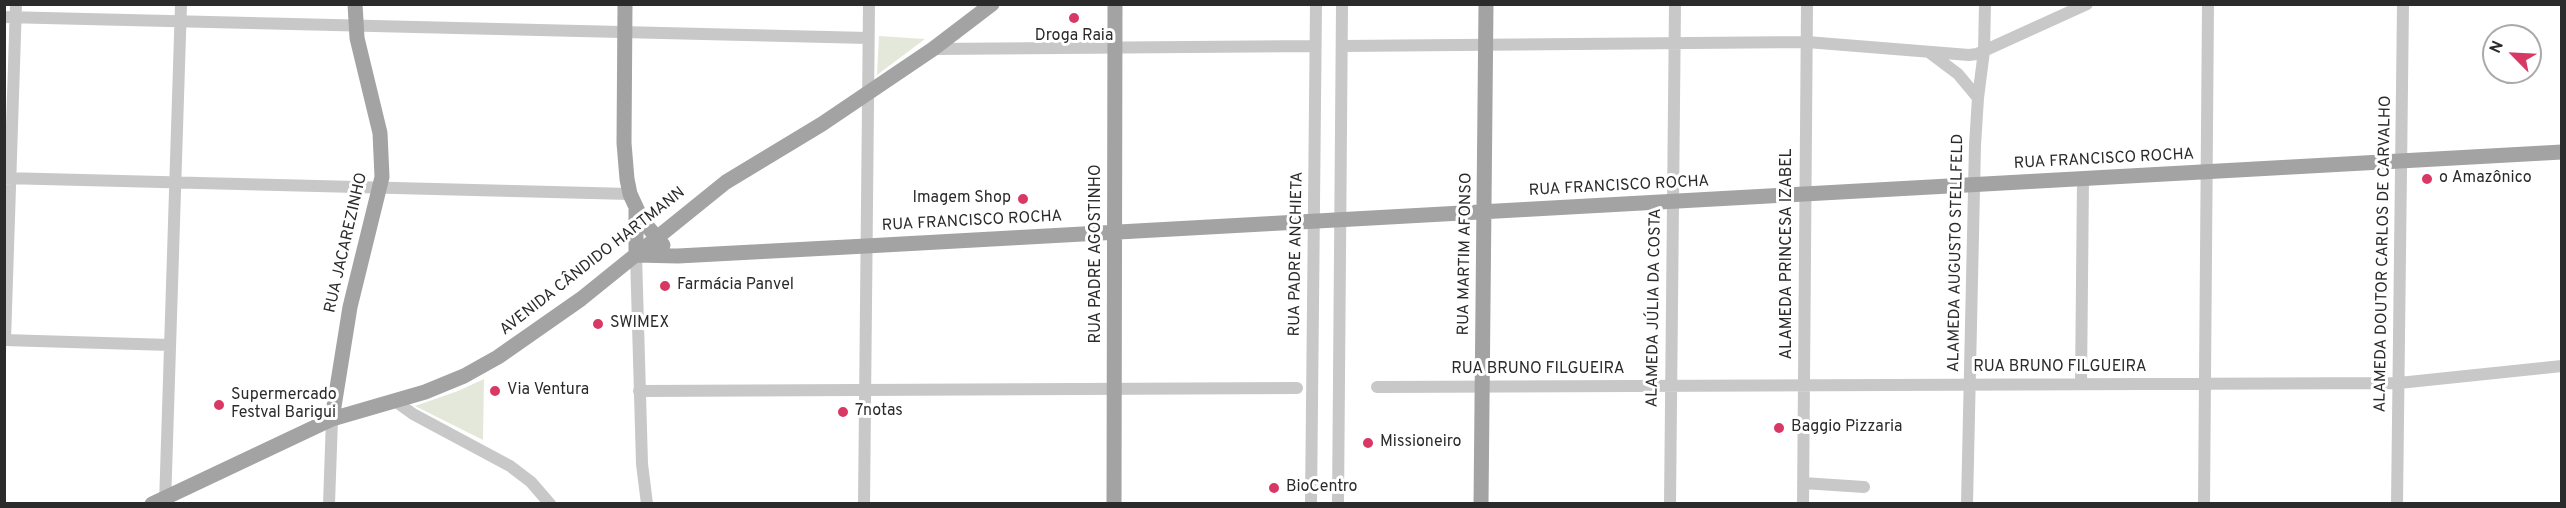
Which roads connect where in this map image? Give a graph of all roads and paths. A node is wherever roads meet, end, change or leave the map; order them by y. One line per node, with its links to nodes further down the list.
1 (181, 4): 17 (street)
2 (355, 4): 18 (main road, RUA JACAREZINHO)
3 (625, 4): 19 (main road)
4 (869, 4): 20 (street)
5 (992, 4): 27 (main road, AVENIDA CÂNDIDO HARTMANN)
6 (1115, 4): 26 (main road, RUA PADRE AGOSTINHO)
7 (1316, 4): 24 (street, RUA PADRE ANCHIETA)
8 (1342, 4): 25 (street)
9 (1486, 4): 23 (main road, RUA MARTIM AFONSO)
10 (1675, 4): 22 (street, ALAMEDA JÚLIA DA COSTA)
11 (1807, 4): 21 (street, ALAMEDA PRINCESA IZABEL)
12 (1986, 4): 28 (street, ALAMEDA AUGUSTO STELLFELD)
13 (2087, 4): 28 (street)
14 (2208, 4): 34 (street)
15 (2403, 4): 33 (street, ALAMEDA DOUTOR CARLOS DE CARVALHO)
16 (12, 13): 17 (street); 35 (street)
17 (180, 21): 18 (street); 37 (street)
18 (355, 25): 19 (street); 39 (main road, RUA JACAREZINHO)
19 (625, 32): 20 (street); 41 (main road)
20 (868, 38): 30 (street)
21 (1807, 42): 22 (street); 29 (street); 40 (street, ALAMEDA PRINCESA IZABEL)
22 (1675, 43): 23 (street); 42 (street, ALAMEDA JÚLIA DA COSTA)
23 (1486, 44): 25 (street); 43 (main road, RUA MARTIM AFONSO)
24 (1315, 46): 26 (street); 45 (street, RUA PADRE ANCHIETA)
25 (1342, 46): 44 (street)
26 (1115, 48): 27 (street); 46 (main road, RUA PADRE AGOSTINHO)
27 (933, 49): 30 (main road, AVENIDA CÂNDIDO HARTMANN)
28 (1984, 51): 29 (street); 31 (street, ALAMEDA AUGUSTO STELLFELD)
29 (1929, 52): 31 (street)
30 (867, 93): 47 (main road, AVENIDA CÂNDIDO HARTMANN); 48 (street)
31 (1978, 99): 38 (street, ALAMEDA AUGUSTO STELLFELD)
32 (2562, 152): 33 (main road, RUA FRANCISCO ROCHA)
33 (2401, 161): 34 (main road, RUA FRANCISCO ROCHA); 54 (street, ALAMEDA DOUTOR CARLOS DE CARVALHO)
34 (2207, 172): 36 (main road, RUA FRANCISCO ROCHA); 56 (street)
35 (7, 178): 37 (street); 51 (street)
36 (2083, 179): 38 (main road, RUA FRANCISCO ROCHA); 55 (street)
37 (175, 182): 39 (street); 52 (street)
38 (1974, 185): 40 (main road, RUA FRANCISCO ROCHA); 57 (street, ALAMEDA AUGUSTO STELLFELD)
39 (380, 188): 41 (street); 67 (main road, RUA JACAREZINHO)
40 (1805, 194): 42 (main road, RUA FRANCISCO ROCHA); 59 (street, ALAMEDA PRINCESA IZABEL)
41 (633, 201): 47 (main road); 49 (main road)
42 (1673, 202): 43 (main road, RUA FRANCISCO ROCHA); 58 (street, ALAMEDA JÚLIA DA COSTA)
43 (1484, 212): 44 (main road, RUA FRANCISCO ROCHA); 61 (main road, RUA MARTIM AFONSO)
44 (1340, 220): 45 (main road, RUA FRANCISCO ROCHA); 77 (street)
45 (1313, 222): 46 (main road, RUA FRANCISCO ROCHA); 76 (street, RUA PADRE ANCHIETA)
46 (1114, 232): 48 (main road, RUA FRANCISCO ROCHA); 63 (main road, RUA PADRE AGOSTINHO)
47 (656, 239): 49 (main road, AVENIDA CÂNDIDO HARTMANN); 50 (main road)
48 (866, 246): 50 (main road, RUA FRANCISCO ROCHA); 64 (street)
49 (636, 255): 50 (main road, RUA FRANCISCO ROCHA); 65 (street); 66 (main road, AVENIDA CÂNDIDO HARTMANN)
50 (678, 256)
51 (5, 340): 52 (street)
52 (170, 345): 70 (street)
53 (2562, 366): 54 (street, RUA BRUNO FILGUEIRA)
54 (2399, 383): 56 (street, RUA BRUNO FILGUEIRA); 83 (street, ALAMEDA DOUTOR CARLOS DE CARVALHO)
55 (2082, 384): 56 (street, RUA BRUNO FILGUEIRA); 57 (street, RUA BRUNO FILGUEIRA)
56 (2205, 384): 82 (street)
57 (1970, 385): 59 (street, RUA BRUNO FILGUEIRA); 81 (street, ALAMEDA AUGUSTO STELLFELD)
58 (1671, 386): 59 (street, RUA BRUNO FILGUEIRA); 61 (street, RUA BRUNO FILGUEIRA); 79 (street, ALAMEDA JÚLIA DA COSTA)
59 (1804, 386): 68 (street, ALAMEDA PRINCESA IZABEL)
60 (1377, 387): 61 (street, RUA BRUNO FILGUEIRA)
61 (1482, 387): 78 (main road, RUA MARTIM AFONSO)
62 (1297, 388): 63 (street)
63 (1114, 389): 64 (street); 75 (main road, RUA PADRE AGOSTINHO)
64 (864, 390): 65 (street); 74 (street)
65 (639, 391): 73 (street)
66 (395, 401): 67 (main road, AVENIDA CÂNDIDO HARTMANN); 72 (street)
67 (332, 419): 70 (main road, AVENIDA CÂNDIDO HARTMANN); 71 (street)
68 (1803, 483): 69 (street); 80 (street, ALAMEDA PRINCESA IZABEL)
69 (1864, 487)
70 (161, 501)
71 (329, 504)
72 (550, 504)
73 (647, 504)
74 (864, 504)
75 (1114, 504)
76 (1311, 504)
77 (1338, 504)
78 (1481, 504)
79 (1670, 504)
80 (1803, 504)
81 (1967, 504)
82 (2204, 504)
83 (2397, 504)

